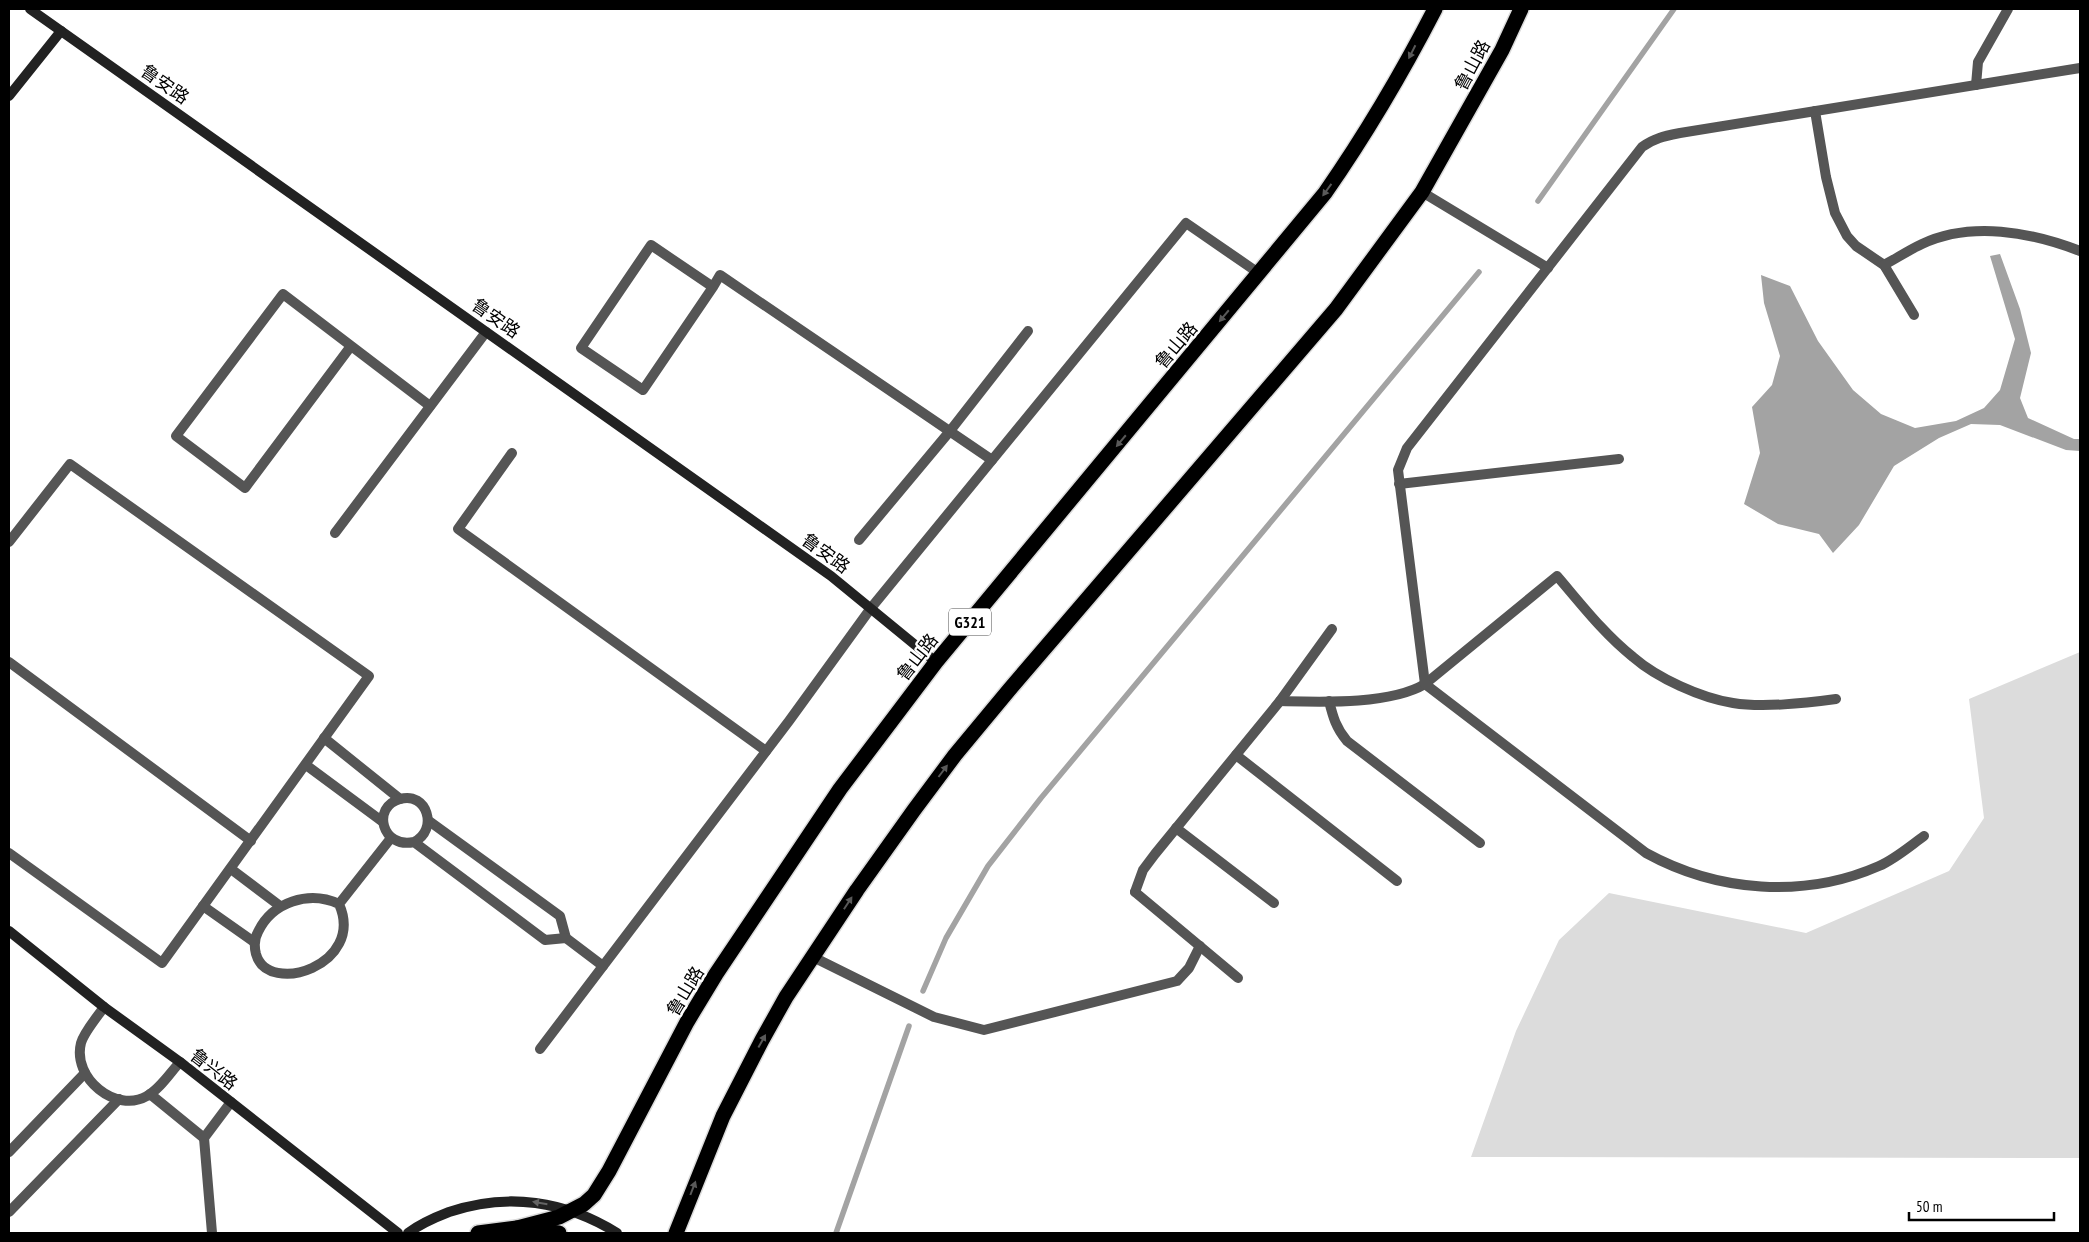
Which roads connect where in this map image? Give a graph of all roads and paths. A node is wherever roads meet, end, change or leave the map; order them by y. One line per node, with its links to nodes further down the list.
1 (30, 9): 5 (street, 鲁安路)
2 (1435, 9): 14 (highway, 鲁山路 / G321, one-way to 14)
3 (1521, 9): 10 (highway, 鲁山路)
4 (2008, 9): 7 (street)
5 (61, 31): 8 (street); 18 (street, 鲁安路)
6 (2080, 68): 7 (street)
7 (1976, 86): 9 (street)
8 (9, 96)
9 (1815, 111): 12 (street); 13 (street)
10 (1422, 192): 13 (street); 61 (highway, 鲁山路, one-way to 10)
11 (2080, 251): 12 (street)
12 (1884, 265): 16 (street)
13 (1548, 268): 25 (street)
14 (1260, 274): 24 (street); 32 (highway, 鲁山路 / G321, one-way to 32)
15 (713, 287): 15 (street); 21 (street)
16 (1914, 315)
17 (1028, 331): 21 (street)
18 (486, 332): 20 (street); 29 (street, 鲁安路)
19 (351, 346): 19 (street); 20 (street)
20 (430, 406): 26 (street)
21 (950, 432): 24 (street); 28 (street)
22 (512, 453): 38 (street)
23 (1619, 459): 25 (street)
24 (992, 460): 29 (street)
25 (1399, 484): 33 (street)
26 (335, 533)
27 (10, 536): 37 (street)
28 (860, 540)
29 (871, 608): 32 (street, 鲁安路); 38 (street)
30 (1332, 629): 35 (street)
31 (9, 662): 47 (street)
32 (936, 662): 73 (highway, 鲁山路 / G321)
33 (1425, 684): 34 (street); 36 (street); 45 (street)
34 (1836, 698)
35 (1280, 701): 36 (street); 39 (street)
36 (1329, 701): 49 (street)
37 (324, 738): 40 (street); 41 (street)
38 (766, 751): 62 (street)
39 (1236, 755): 44 (street); 52 (street)
40 (306, 765): 42 (street); 47 (street)
41 (400, 799): 42 (street); 43 (street)
42 (383, 822): 46 (street)
43 (429, 822): 48 (street); 58 (street)
44 (1176, 828): 53 (street); 60 (street)
45 (1924, 836)
46 (391, 838): 48 (street); 54 (street)
47 (251, 841): 51 (street)
48 (414, 842): 58 (street)
49 (1480, 843)
50 (9, 853): 55 (street)
51 (230, 868): 55 (street); 56 (street)
52 (1397, 881)
53 (1274, 903)
54 (339, 904): 56 (street); 59 (street)
55 (203, 906): 59 (street)
56 (280, 906): 59 (street)
57 (9, 931): 64 (street, 鲁兴路)
58 (566, 938): 62 (street)
59 (254, 942)
60 (1200, 946): 61 (street); 63 (street)
61 (813, 957): 82 (highway, 鲁山路, one-way to 61)
62 (603, 966): 65 (street)
63 (1238, 978)
64 (104, 1007): 66 (street, 鲁兴路); 67 (street)
65 (540, 1049)
66 (180, 1062): 68 (street); 70 (street, 鲁兴路)
67 (85, 1073): 69 (street); 72 (street)
68 (150, 1094): 69 (street); 71 (street)
69 (119, 1099): 74 (street)
70 (231, 1102): 71 (street); 77 (street, 鲁兴路)
71 (204, 1138): 76 (street)
72 (9, 1152)
73 (573, 1211): 75 (highway, 鲁山路 / G321); 78 (street, one-way to 78); 81 (street)
74 (9, 1212)
75 (517, 1228): 79 (highway); 80 (highway)
76 (212, 1233)
77 (398, 1233)
78 (408, 1233)
79 (478, 1233)
80 (559, 1233)
81 (617, 1233)
82 (676, 1233)

